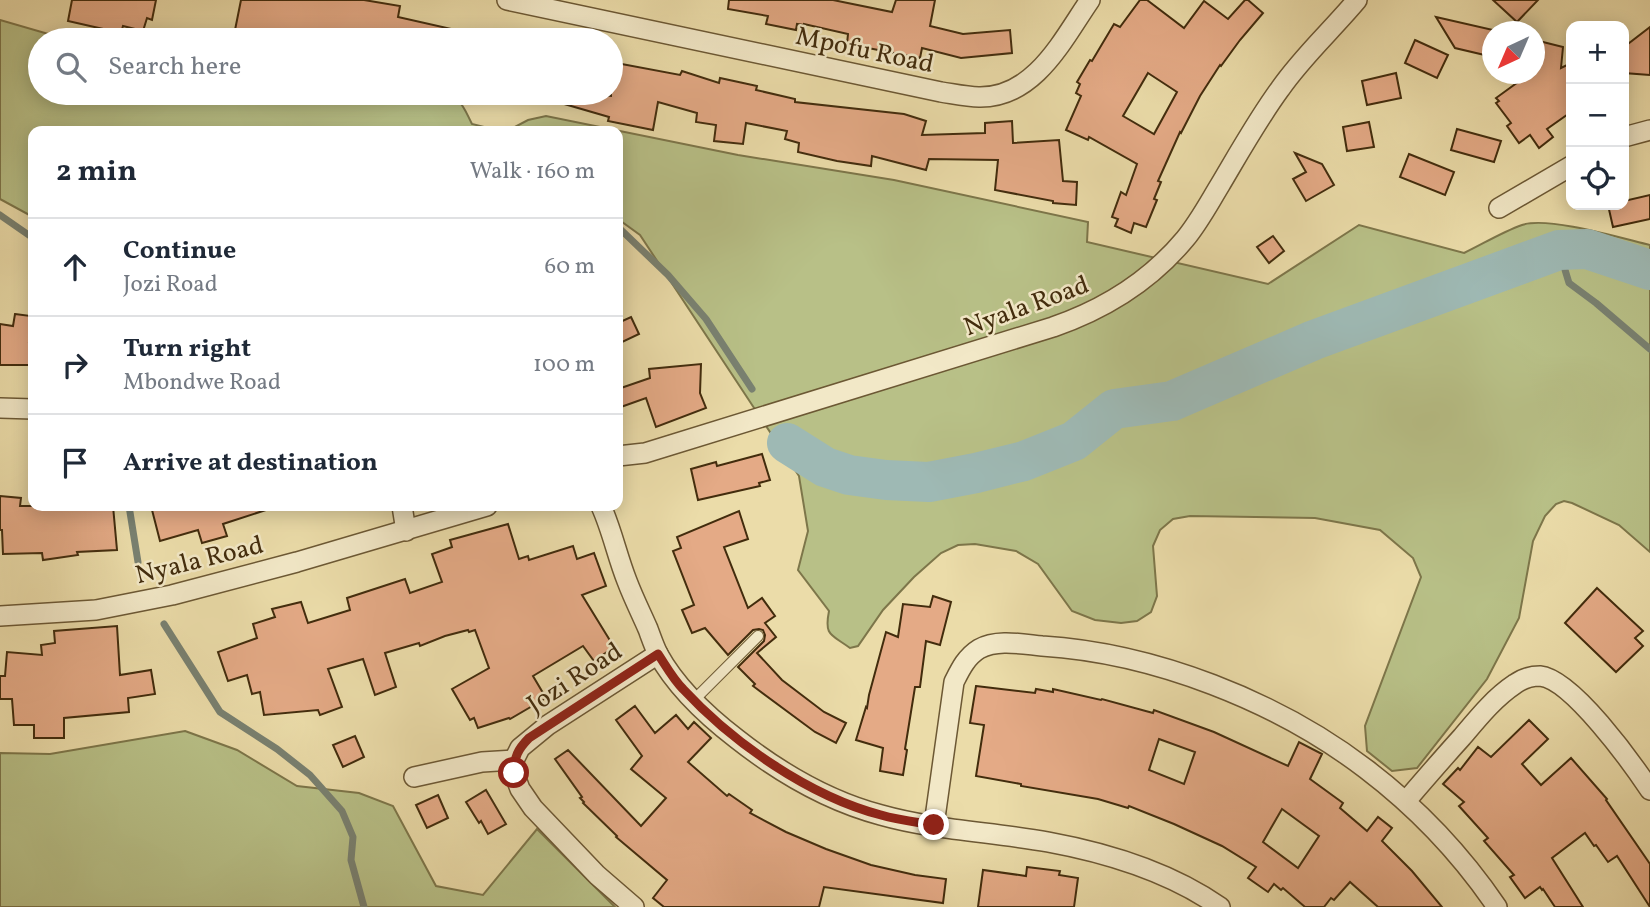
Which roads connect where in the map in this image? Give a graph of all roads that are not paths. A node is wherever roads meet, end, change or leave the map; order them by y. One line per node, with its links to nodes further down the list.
1 (507, 0): 2 (street, Mpofu Road)
2 (1090, 0)
3 (1357, 0): 5 (street, Nyala Road)
4 (1374, 0): 5 (street, Nyala Road)
5 (1342, 18): 12 (street, Nyala Road)
6 (1650, 130): 7 (street)
7 (1629, 136)
8 (1566, 169): 9 (street)
9 (1499, 208)
10 (0, 408): 11 (street)
11 (28, 409)
12 (645, 453): 13 (street, Nyala Road); 14 (street, Nyala Road)
13 (623, 455)
14 (623, 466)
15 (403, 511): 20 (street)
16 (471, 511): 20 (street, Nyala Road)
17 (603, 511): 19 (street)
18 (608, 511): 19 (street)
19 (610, 526): 23 (street)
20 (405, 531): 21 (street, Nyala Road)
21 (0, 616)
22 (758, 636): 24 (lane)
23 (658, 654): 24 (street); 25 (street, Jozi Road)
24 (694, 700): 29 (street)
25 (514, 760): 26 (street); 30 (street)
26 (414, 776)
27 (1650, 790): 28 (street)
28 (1406, 801): 29 (street); 32 (street)
29 (934, 825): 31 (street)
30 (634, 907)
31 (1220, 907)
32 (1497, 907)

